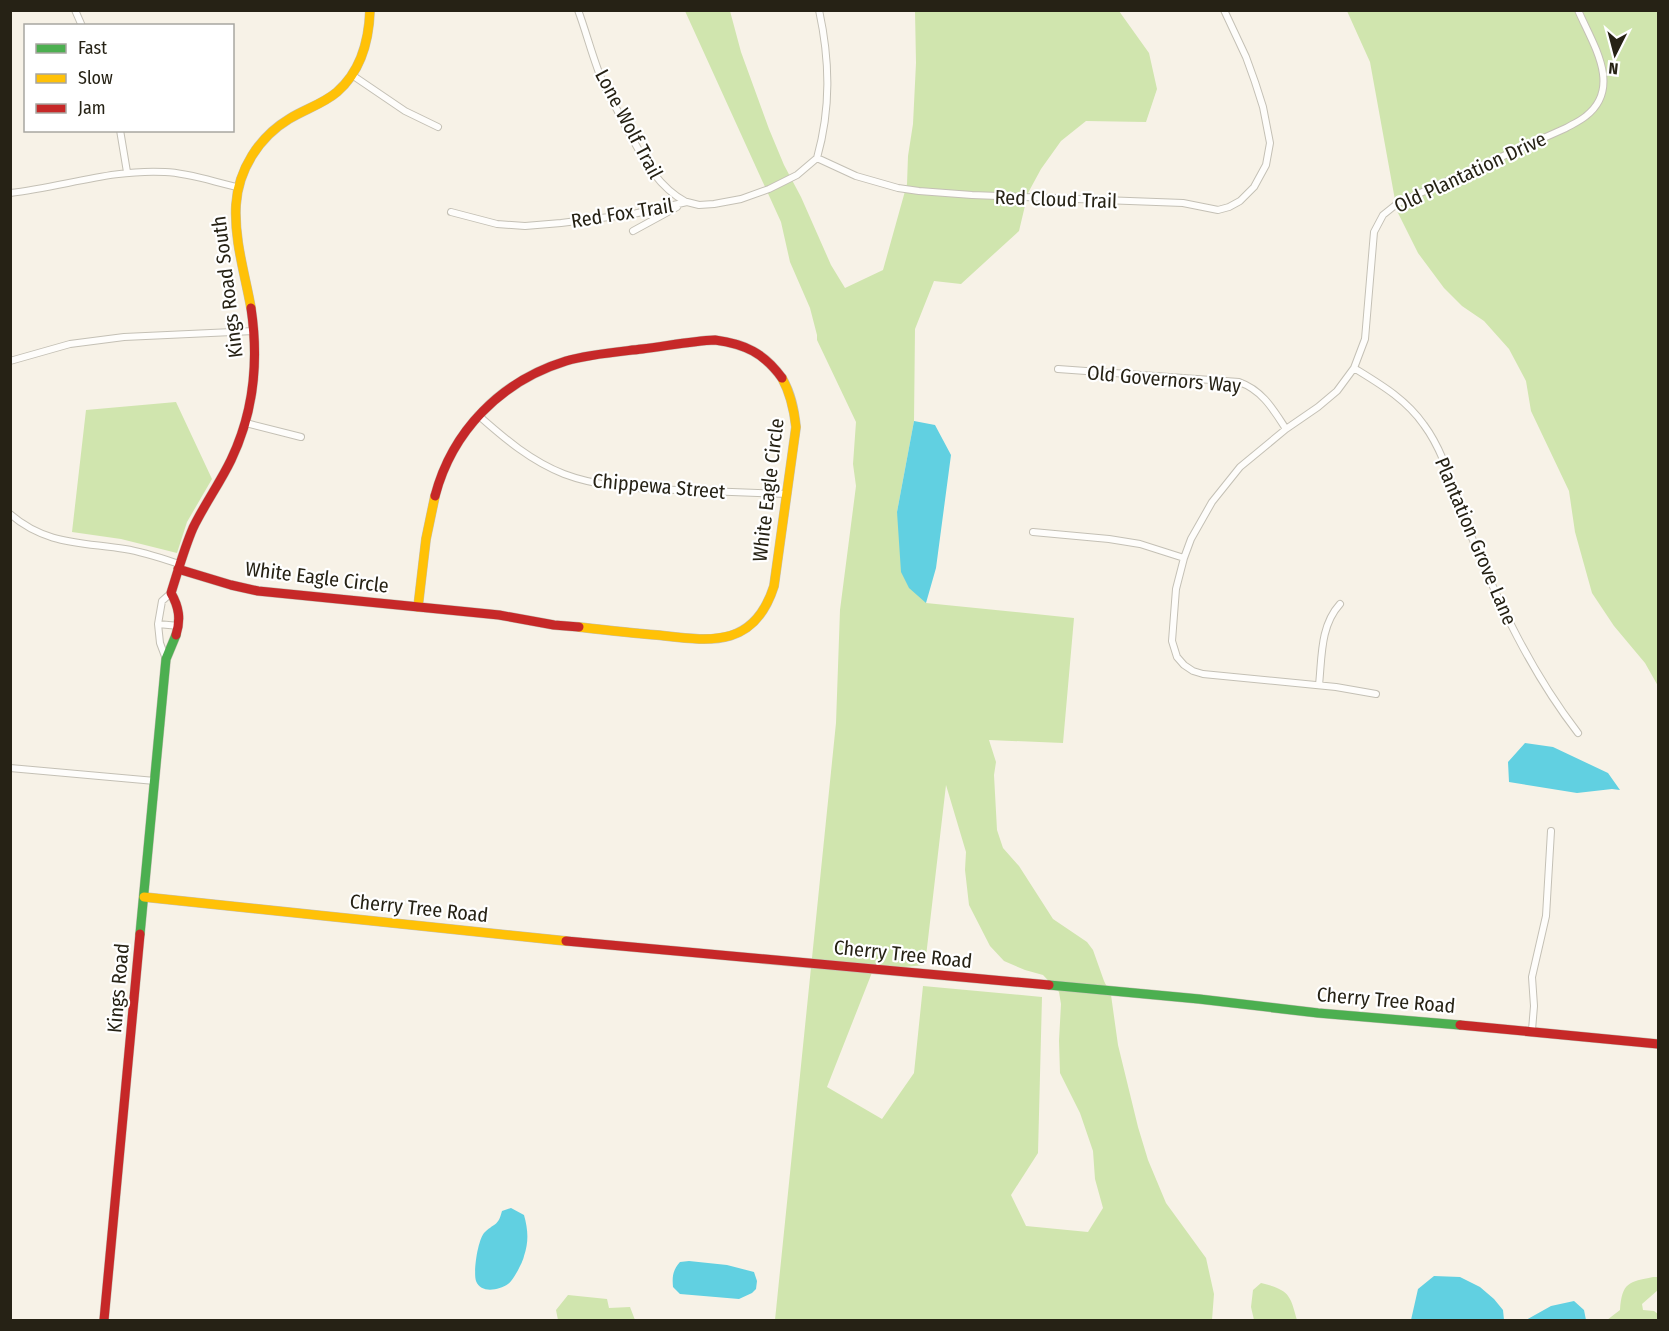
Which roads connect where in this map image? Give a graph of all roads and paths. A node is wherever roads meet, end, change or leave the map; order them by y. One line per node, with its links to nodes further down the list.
1 (75, 10): 7 (street)
2 (370, 10): 8 (street, Kings Road South)
3 (578, 10): 15 (street, Lone Wolf Trail)
4 (819, 10): 11 (street)
5 (1224, 10): 11 (street, Red Cloud Trail)
6 (1578, 10): 20 (street, Old Plantation Drive)
7 (81, 24)
8 (352, 75): 9 (street); 13 (street, Kings Road South)
9 (438, 127)
10 (120, 132): 12 (street)
11 (817, 158): 15 (street, Red Fox Trail)
12 (127, 172): 13 (street); 14 (street)
13 (237, 188): 18 (street, Kings Road South)
14 (10, 193)
15 (687, 202): 16 (street, Red Fox Trail); 17 (street)
16 (451, 212)
17 (633, 231)
18 (254, 331): 19 (street); 23 (street, Kings Road South)
19 (10, 361)
20 (1354, 368): 24 (street, Old Plantation Drive); 39 (street, Plantation Grove Lane)
21 (1058, 369): 24 (street, Old Governors Way)
22 (478, 415): 26 (street, Chippewa Street); 26 (street, White Eagle Circle); 33 (street, White Eagle Circle)
23 (246, 423): 25 (street); 30 (street, Kings Road South)
24 (1286, 429): 29 (street, Old Plantation Drive)
25 (301, 436)
26 (787, 494): 33 (street, White Eagle Circle)
27 (10, 514): 30 (street)
28 (1033, 532): 29 (street)
29 (1184, 558): 37 (street, Old Plantation Drive)
30 (179, 566): 31 (street, Kings Road); 33 (street, White Eagle Circle)
31 (171, 593): 34 (street, Kings Road); 35 (street)
32 (1340, 604): 37 (street)
33 (418, 607)
34 (158, 624): 35 (street); 36 (street, Kings Road)
35 (179, 626): 36 (street, Kings Road)
36 (166, 659): 41 (street, Kings Road)
37 (1319, 686): 38 (street, Old Plantation Drive)
38 (1376, 694)
39 (1578, 733)
40 (10, 768): 41 (street)
41 (155, 781): 43 (street, Kings Road)
42 (1551, 831): 44 (street)
43 (144, 897): 44 (street, Cherry Tree Road); 46 (street, Kings Road)
44 (1532, 1030): 45 (street, Cherry Tree Road)
45 (1659, 1044)
46 (104, 1320)

